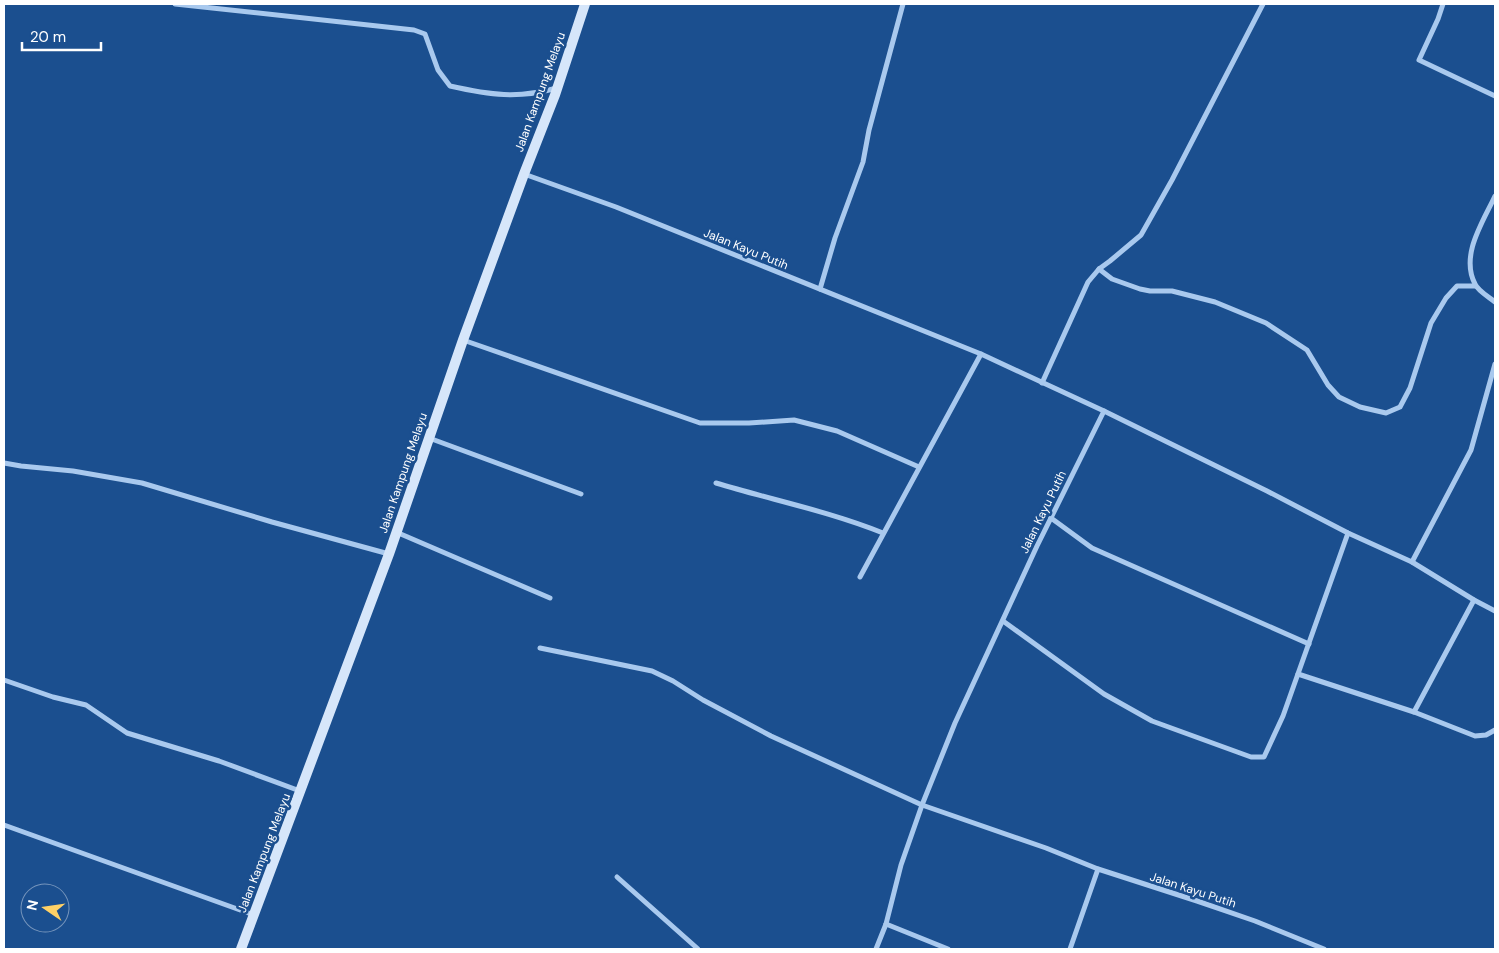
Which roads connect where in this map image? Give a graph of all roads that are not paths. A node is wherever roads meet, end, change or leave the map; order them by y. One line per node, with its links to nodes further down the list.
1 (175, 4): 6 (street)
2 (585, 4): 6 (main road, Jalan Kampung Melayu)
3 (903, 4): 12 (street)
4 (1263, 4): 10 (street)
5 (1443, 4): 7 (street)
6 (556, 92): 8 (main road, Jalan Kampung Melayu)
7 (1495, 96)
8 (524, 174): 12 (street, Jalan Kayu Putih); 14 (main road, Jalan Kampung Melayu)
9 (1495, 196): 11 (street)
10 (1098, 269): 11 (street); 17 (street)
11 (1475, 286): 13 (street)
12 (820, 289): 15 (street, Jalan Kayu Putih)
13 (1495, 302)
14 (463, 340): 19 (main road, Jalan Kampung Melayu); 21 (street)
15 (981, 354): 17 (street, Jalan Kayu Putih); 21 (street)
16 (1495, 364): 29 (street)
17 (1042, 383): 18 (street, Jalan Kayu Putih)
18 (1104, 411): 24 (street, Jalan Kayu Putih); 27 (street)
19 (428, 438): 23 (street); 25 (main road, Jalan Kampung Melayu)
20 (4, 463): 28 (street)
21 (919, 466): 26 (street)
22 (716, 483): 26 (street)
23 (581, 494)
24 (1051, 518): 34 (street, Jalan Kayu Putih); 35 (street)
25 (395, 532): 28 (main road, Jalan Kampung Melayu); 31 (street)
26 (883, 533): 30 (street)
27 (1348, 534): 29 (street); 35 (street)
28 (388, 554): 41 (main road, Jalan Kampung Melayu)
29 (1412, 562): 32 (street)
30 (860, 577)
31 (550, 598)
32 (1474, 600): 33 (street); 39 (street)
33 (1495, 611)
34 (1003, 622): 37 (street); 42 (street, Jalan Kayu Putih)
35 (1309, 644): 37 (street)
36 (540, 648): 42 (street)
37 (1298, 674): 39 (street)
38 (4, 680): 41 (street)
39 (1414, 712): 40 (street)
40 (1495, 730)
41 (301, 792): 46 (main road, Jalan Kampung Melayu)
42 (922, 805): 44 (street, Jalan Kayu Putih); 47 (street)
43 (4, 825): 46 (street)
44 (1098, 869): 52 (street); 53 (street, Jalan Kayu Putih)
45 (617, 877): 49 (street)
46 (254, 916): 48 (main road, Jalan Kampung Melayu)
47 (886, 924): 50 (street); 51 (street)
48 (242, 949)
49 (698, 949)
50 (876, 949)
51 (948, 949)
52 (1070, 949)
53 (1324, 949)

